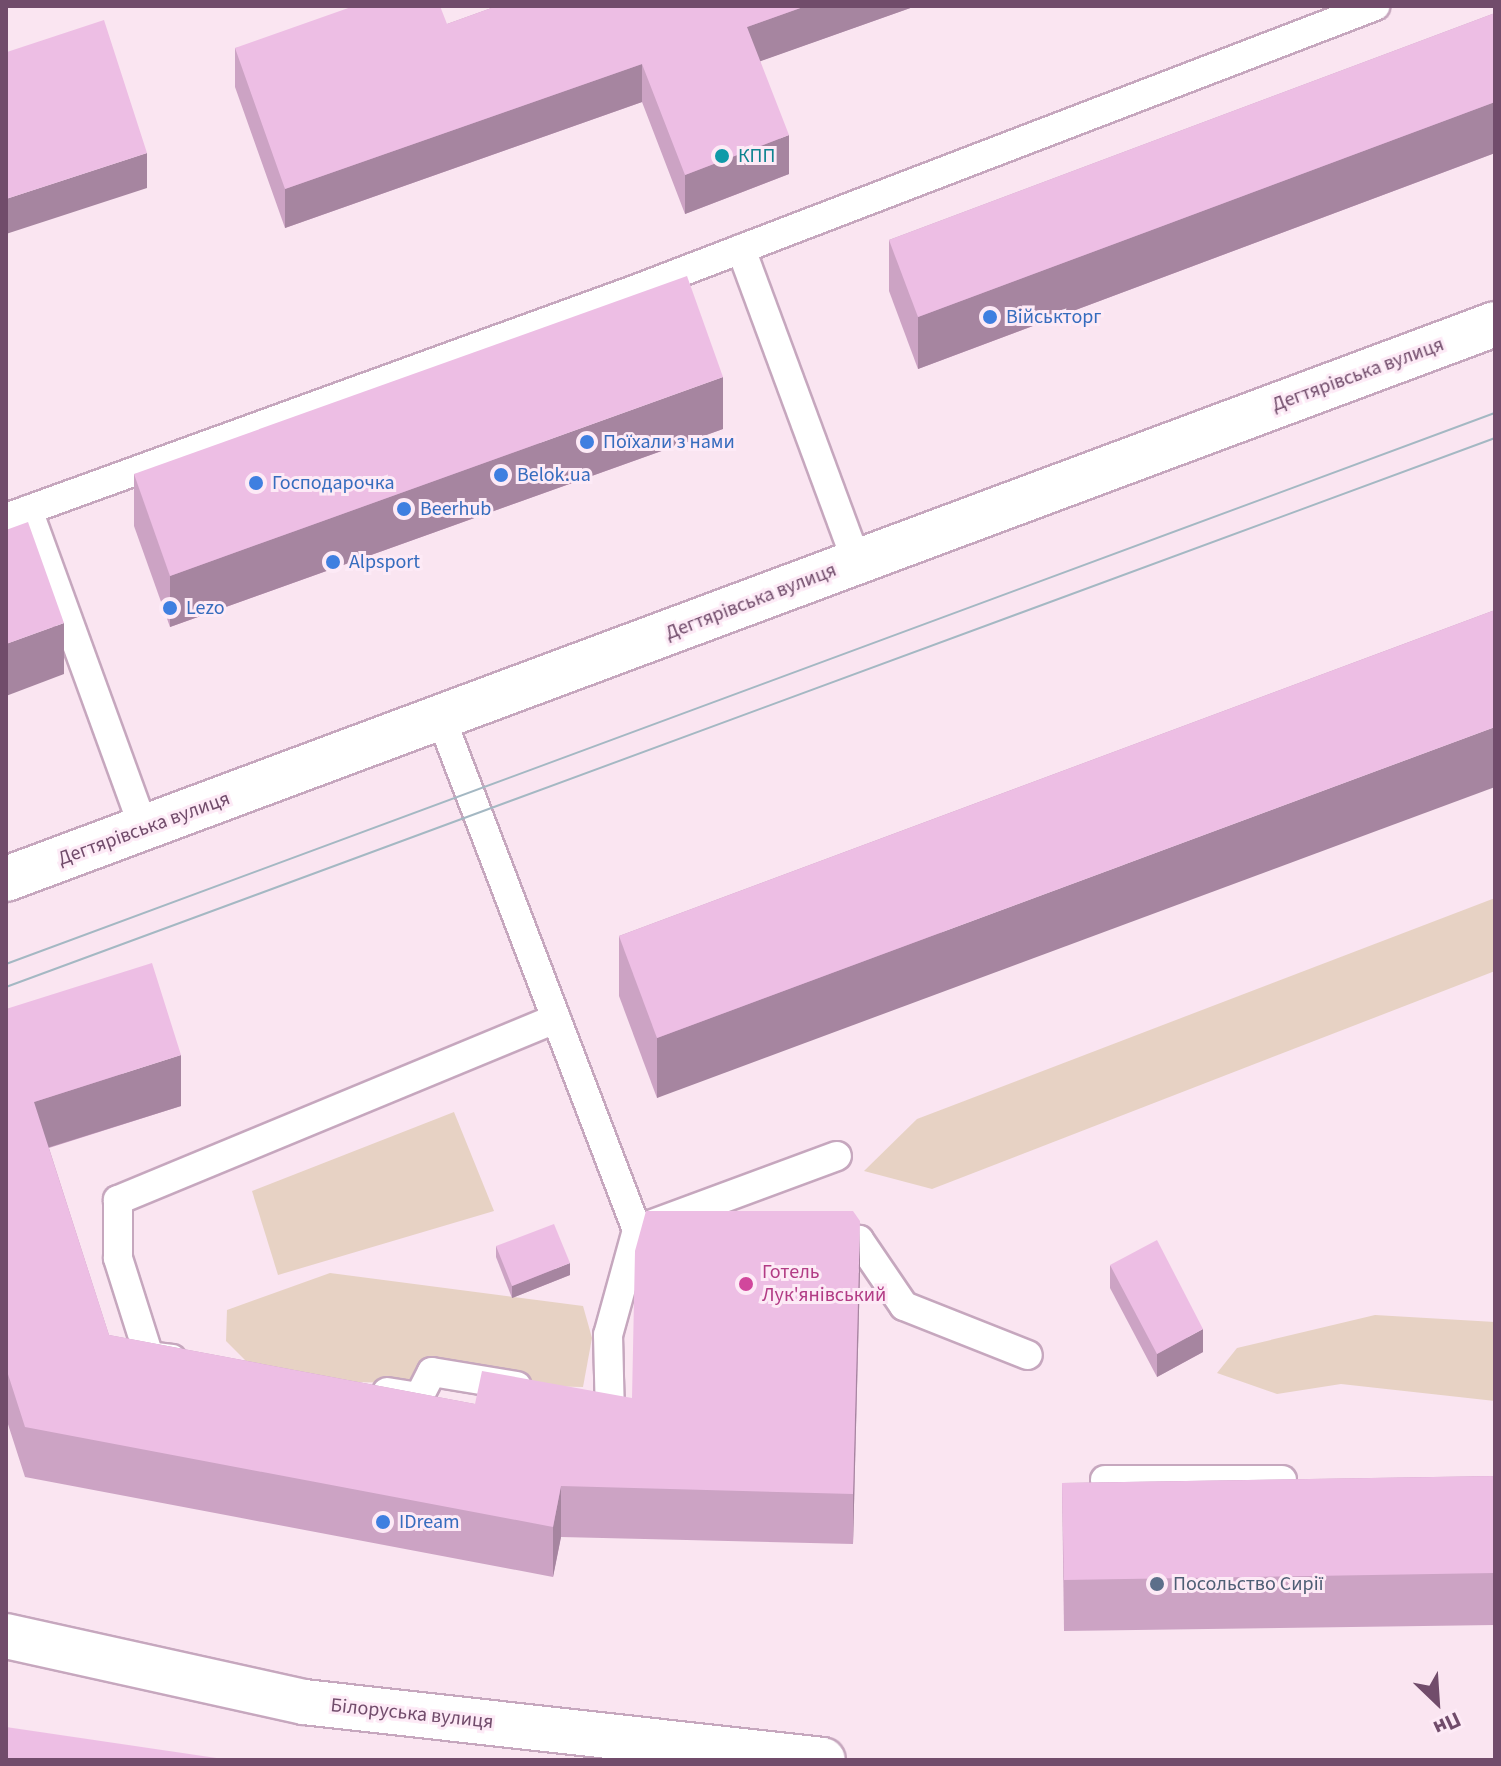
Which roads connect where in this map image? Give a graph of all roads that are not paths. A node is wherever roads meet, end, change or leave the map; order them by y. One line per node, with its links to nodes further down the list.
1 (1364, 8): 2 (lane)
2 (741, 249): 4 (lane); 5 (lane)
3 (1495, 324): 5 (main road, Дегтярівська вулиця)
4 (17, 514): 7 (lane)
5 (857, 562): 6 (main road, Дегтярівська вулиця)
6 (441, 718): 7 (main road, Дегтярівська вулиця); 9 (lane)
7 (144, 829): 8 (main road, Дегтярівська вулиця)
8 (6, 879)
9 (556, 1019): 11 (lane); 15 (lane)
10 (837, 1156): 11 (lane)
11 (634, 1238): 13 (lane); 18 (lane)
12 (798, 1242): 14 (lane)
13 (692, 1244)
14 (1028, 1355)
15 (194, 1363)
16 (359, 1388): 17 (lane)
17 (542, 1390)
18 (610, 1415)
19 (1105, 1480): 20 (lane)
20 (1308, 1481)
21 (6, 1636): 22 (main road, Білоруська вулиця)
22 (823, 1760)

